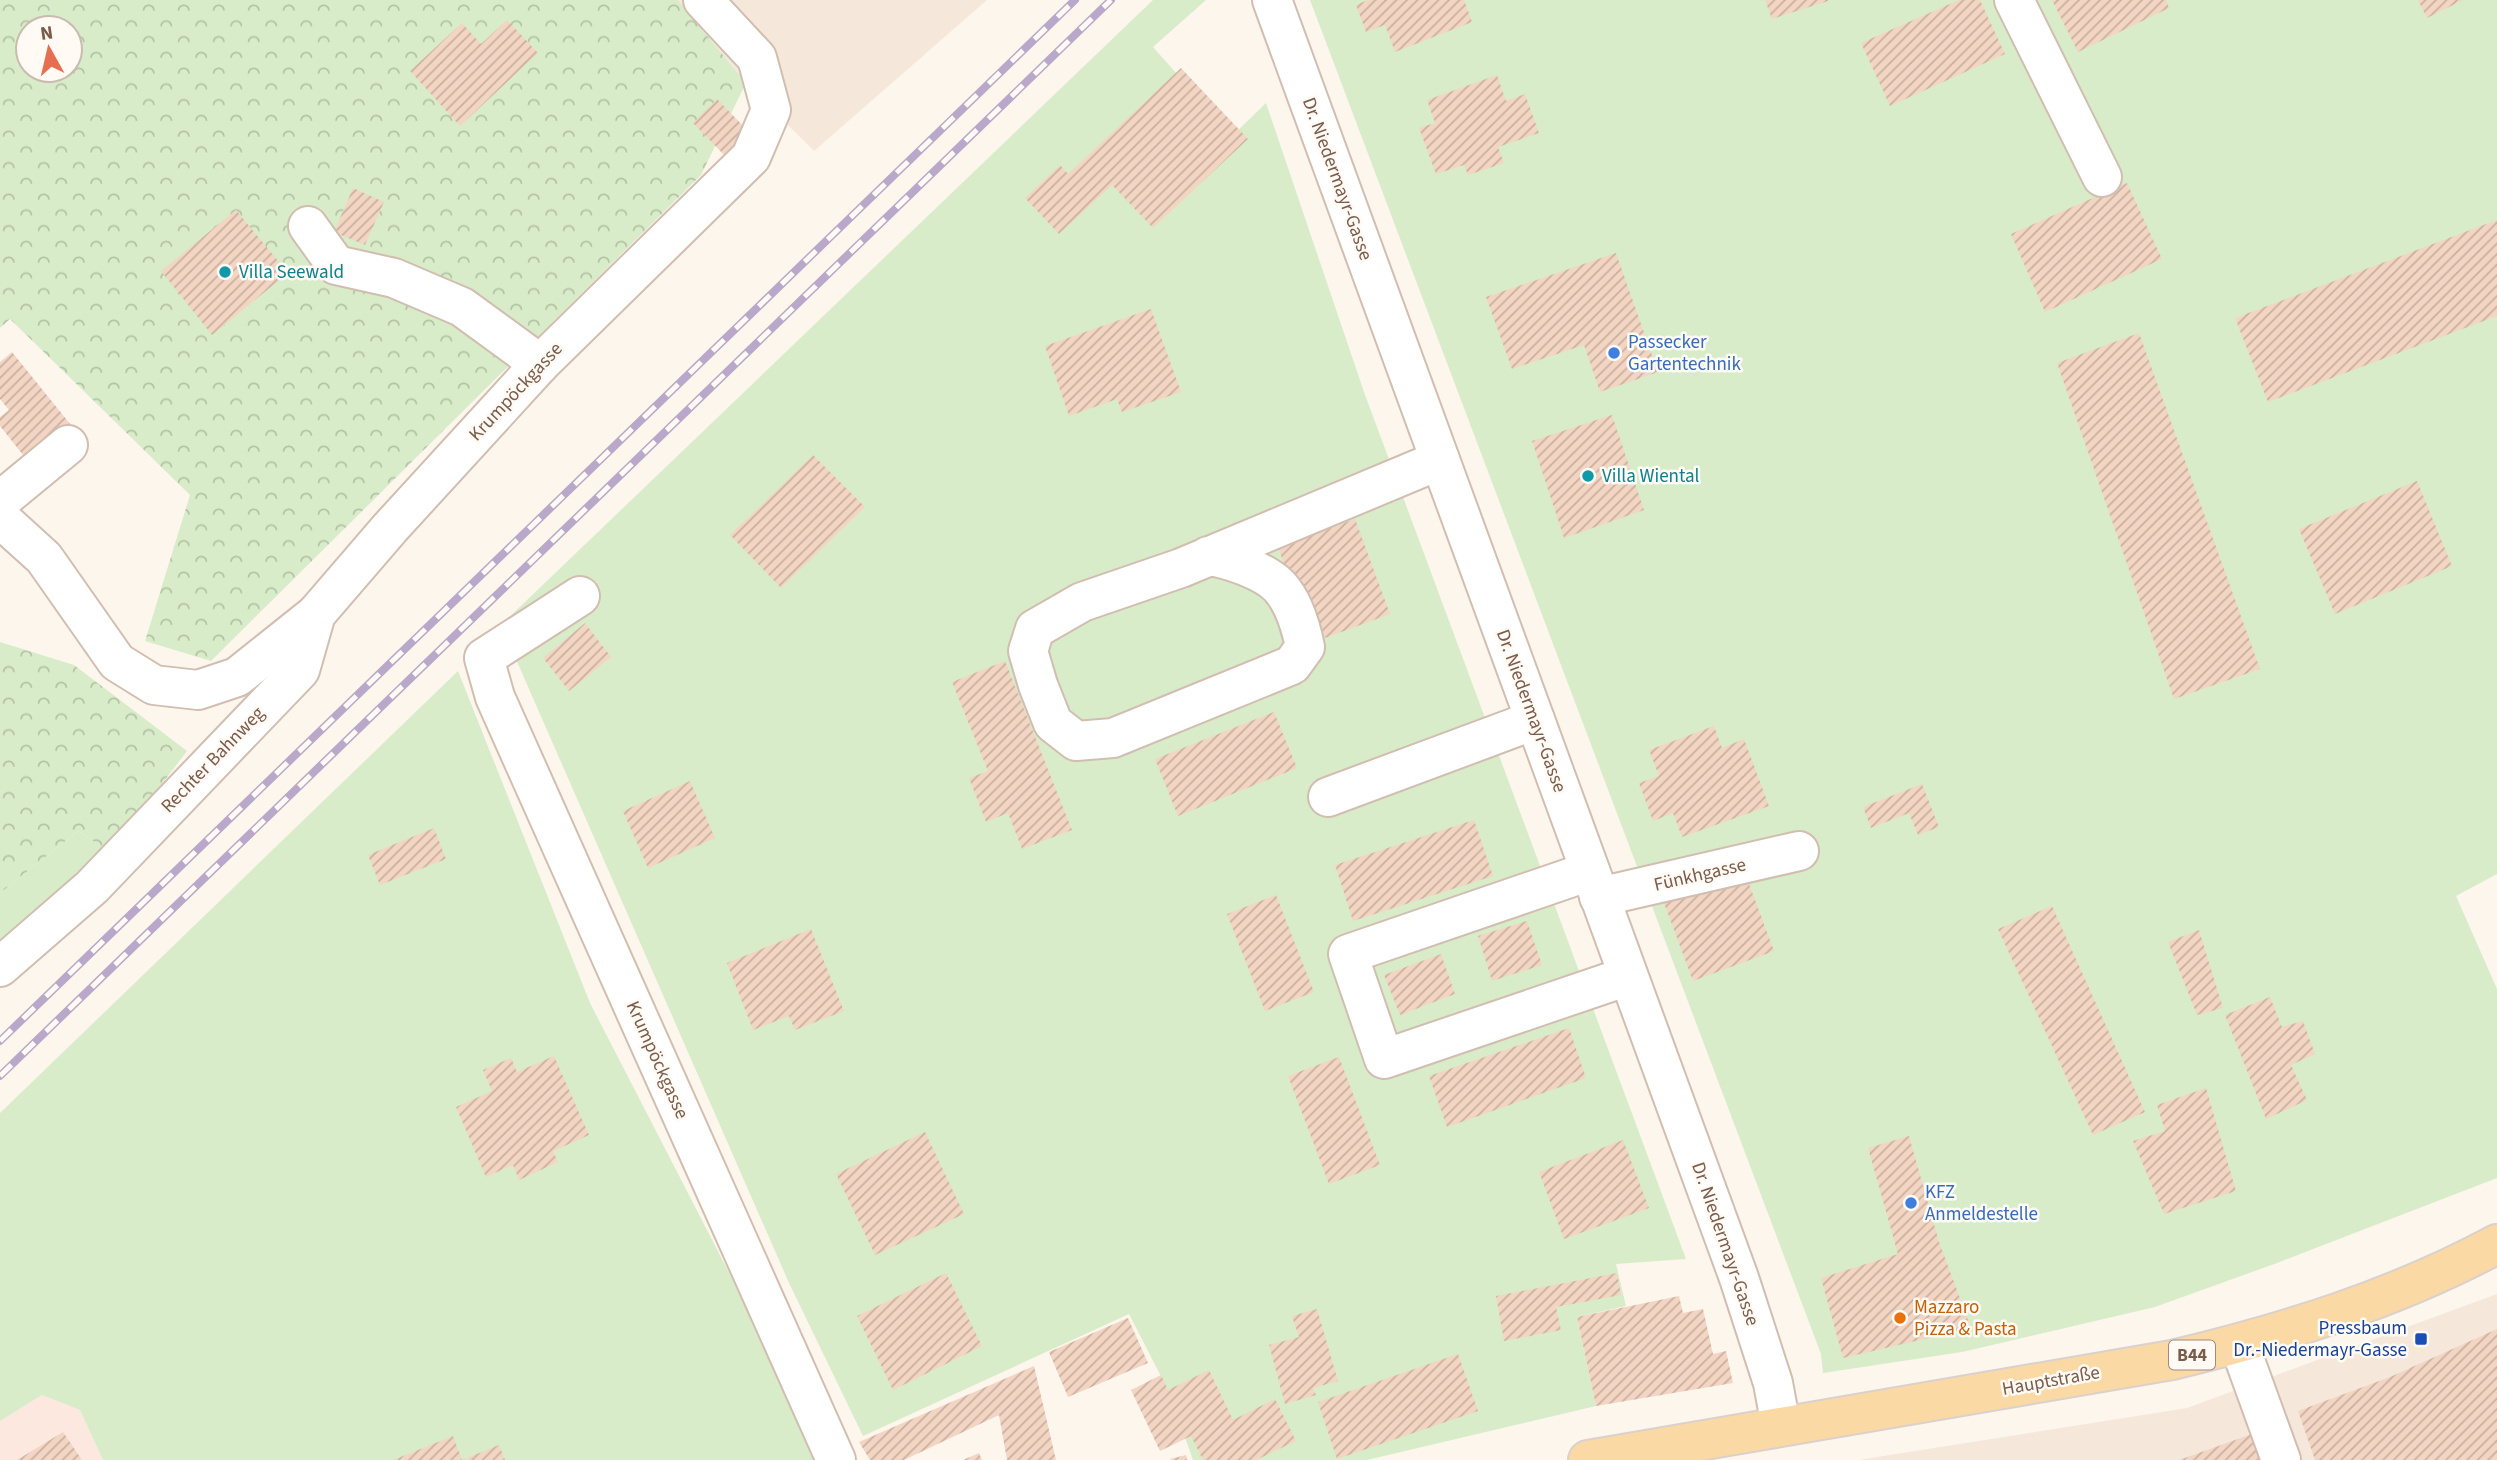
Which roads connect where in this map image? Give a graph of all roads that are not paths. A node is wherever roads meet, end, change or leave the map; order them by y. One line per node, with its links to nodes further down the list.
1 (703, 0): 6 (street, Krumpöckgasse)
2 (1272, 0): 8 (street, Dr. Niedermayr-Gasse)
3 (2014, 0): 4 (street)
4 (2102, 177)
5 (308, 226): 6 (street)
6 (540, 364): 11 (street, Krumpöckgasse)
7 (68, 445): 9 (street)
8 (1440, 460): 12 (street); 17 (street, Dr. Niedermayr-Gasse)
9 (0, 501)
10 (0, 518): 16 (street)
11 (390, 528): 16 (street, Rechter Bahnweg)
12 (1258, 534): 13 (street); 14 (street)
13 (1208, 556): 14 (street); 14 (street)
14 (1258, 574)
15 (580, 596): 26 (street, Krumpöckgasse)
16 (316, 614): 21 (street, Rechter Bahnweg)
17 (1535, 720): 18 (street); 20 (street, Dr. Niedermayr-Gasse)
18 (1328, 797)
19 (1799, 851): 20 (street, Fünkhgasse)
20 (1595, 884): 22 (street, Dr. Niedermayr-Gasse); 22 (street, Fünkhgasse)
21 (0, 967)
22 (1629, 976): 25 (street, Dr. Niedermayr-Gasse)
23 (2497, 1244): 24 (main road, Hauptstraße / B44)
24 (2239, 1344): 25 (main road, Hauptstraße / B44); 28 (street)
25 (1781, 1426): 27 (main road, Hauptstraße / B44)
26 (836, 1460)
27 (1588, 1460)
28 (2281, 1460)

